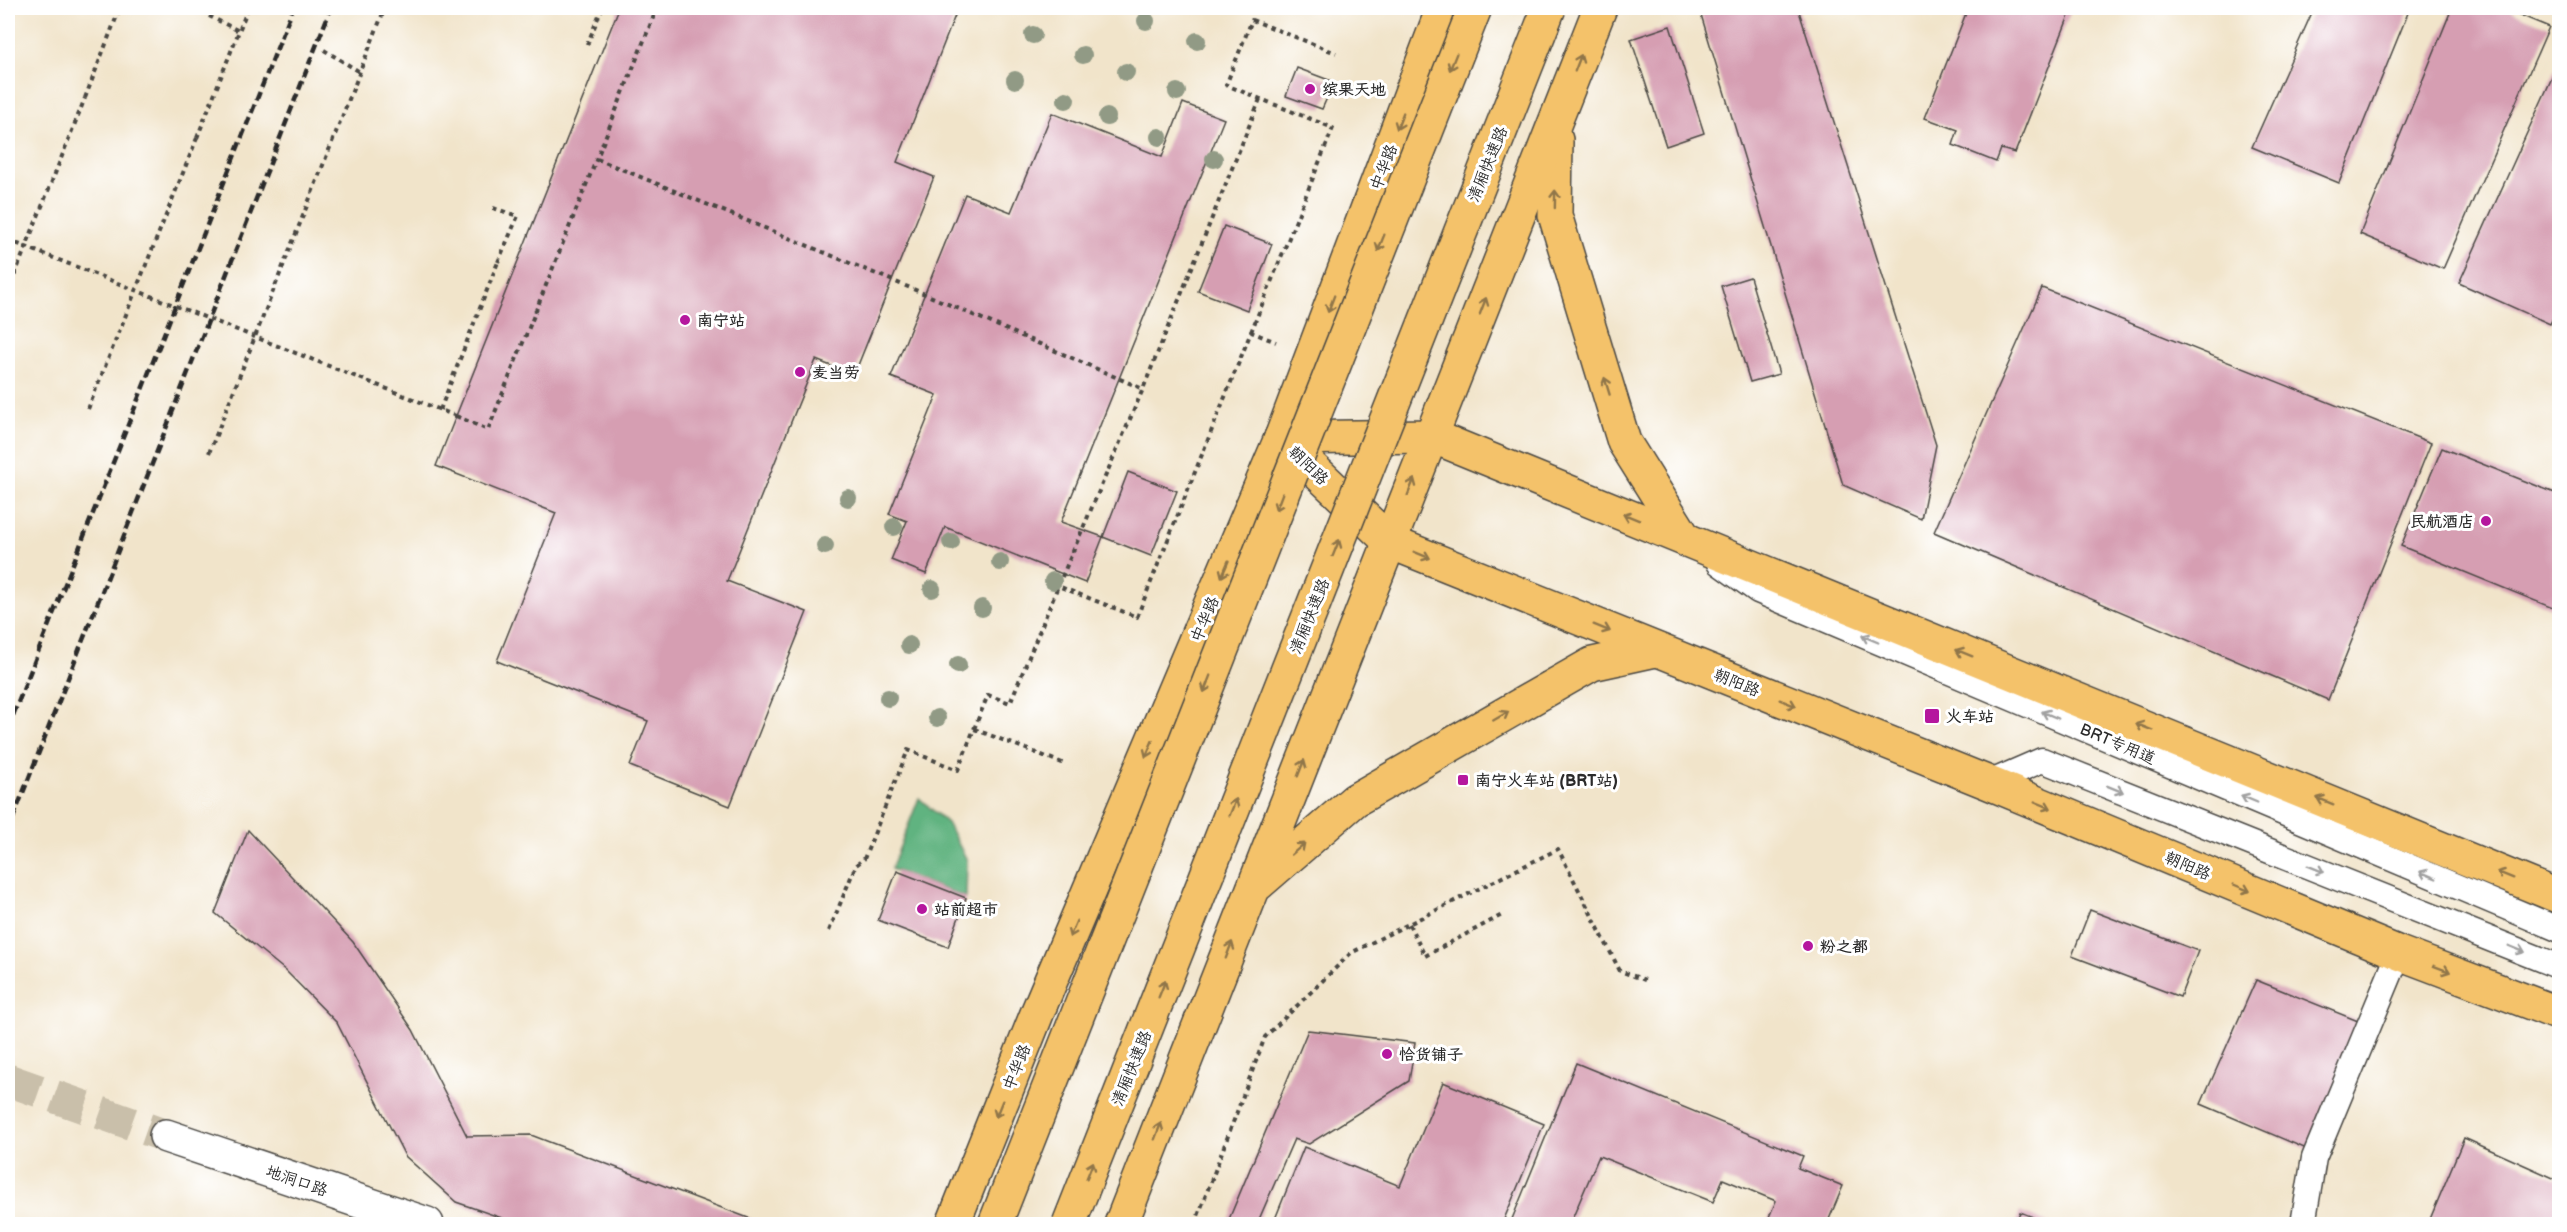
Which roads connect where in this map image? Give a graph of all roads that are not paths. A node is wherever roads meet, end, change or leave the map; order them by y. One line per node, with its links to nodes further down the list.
1 (1443, 8): 7 (main road, 中华路, one-way to 7)
2 (1475, 8): 21 (main road, one-way to 21, bridge)
3 (1549, 8): 22 (main road, 清厢快速路, one-way to 3, bridge)
4 (1600, 8): 5 (main road, one-way to 4)
5 (1557, 117): 6 (main road, one-way to 5); 8 (main road, one-way to 5)
6 (1432, 436): 7 (main road, 朝阳路); 8 (main road, 朝阳路, one-way to 6); 9 (main road, one-way to 6)
7 (1281, 438): 9 (main road, 朝阳路); 20 (main road, 中华路, one-way to 20)
8 (1685, 539): 13 (main road, 朝阳路, one-way to 8); 14 (lane, BRT专用道, one-way to 8)
9 (1390, 542): 10 (main road, 朝阳路, one-way to 10); 12 (main road, one-way to 9)
10 (1656, 650): 11 (main road, 朝阳路, one-way to 11); 12 (main road, one-way to 10)
11 (1989, 783): 15 (main road, 朝阳路, one-way to 15); 16 (lane, one-way to 16)
12 (1254, 887): 23 (main road, one-way to 12)
13 (2559, 897)
14 (2559, 930)
15 (2399, 953): 17 (main road, 朝阳路, one-way to 17); 24 (lane)
16 (2559, 967)
17 (2559, 1014)
18 (166, 1136): 19 (street, 地洞口路)
19 (428, 1224)
20 (952, 1224)
21 (995, 1224)
22 (1069, 1224)
23 (1121, 1224)
24 (2303, 1224)

